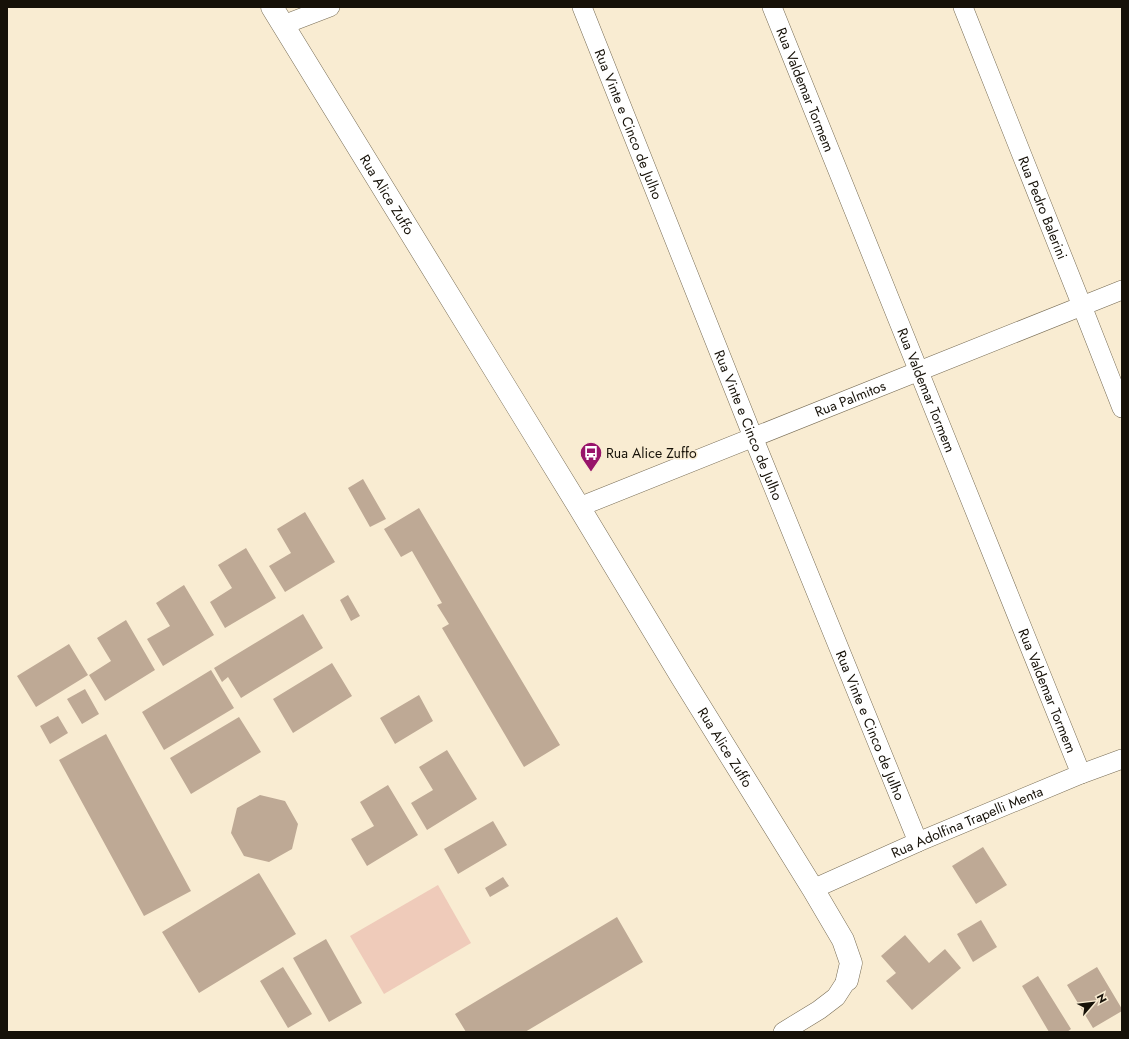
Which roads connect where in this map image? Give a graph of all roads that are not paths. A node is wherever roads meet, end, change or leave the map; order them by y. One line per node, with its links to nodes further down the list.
1 (272, 7): 6 (street, Rua Alice Zuffo)
2 (330, 7): 6 (street)
3 (582, 7): 11 (street, Rua Vinte e Cinco de Julho)
4 (772, 7): 9 (street, Rua Valdemar Tormem)
5 (963, 7): 8 (street, Rua Pedro Balerini)
6 (283, 26): 12 (street, Rua Alice Zuffo)
7 (1122, 290): 8 (street, Rua Palmitos)
8 (1082, 306): 9 (street, Rua Palmitos); 10 (street, Rua Pedro Balerini)
9 (918, 371): 11 (street, Rua Palmitos); 14 (street, Rua Valdemar Tormem)
10 (1122, 408)
11 (753, 437): 12 (street, Rua Palmitos); 15 (street, Rua Vinte e Cinco de Julho)
12 (579, 507): 16 (street, Rua Alice Zuffo)
13 (1122, 759): 14 (street, Rua Adolfina Trapelli Menta)
14 (1081, 774): 15 (street, Rua Adolfina Trapelli Menta)
15 (918, 842): 16 (street, Rua Adolfina Trapelli Menta)
16 (813, 889): 17 (street, Rua Alice Zuffo)
17 (847, 980): 18 (street)
18 (783, 1032)

